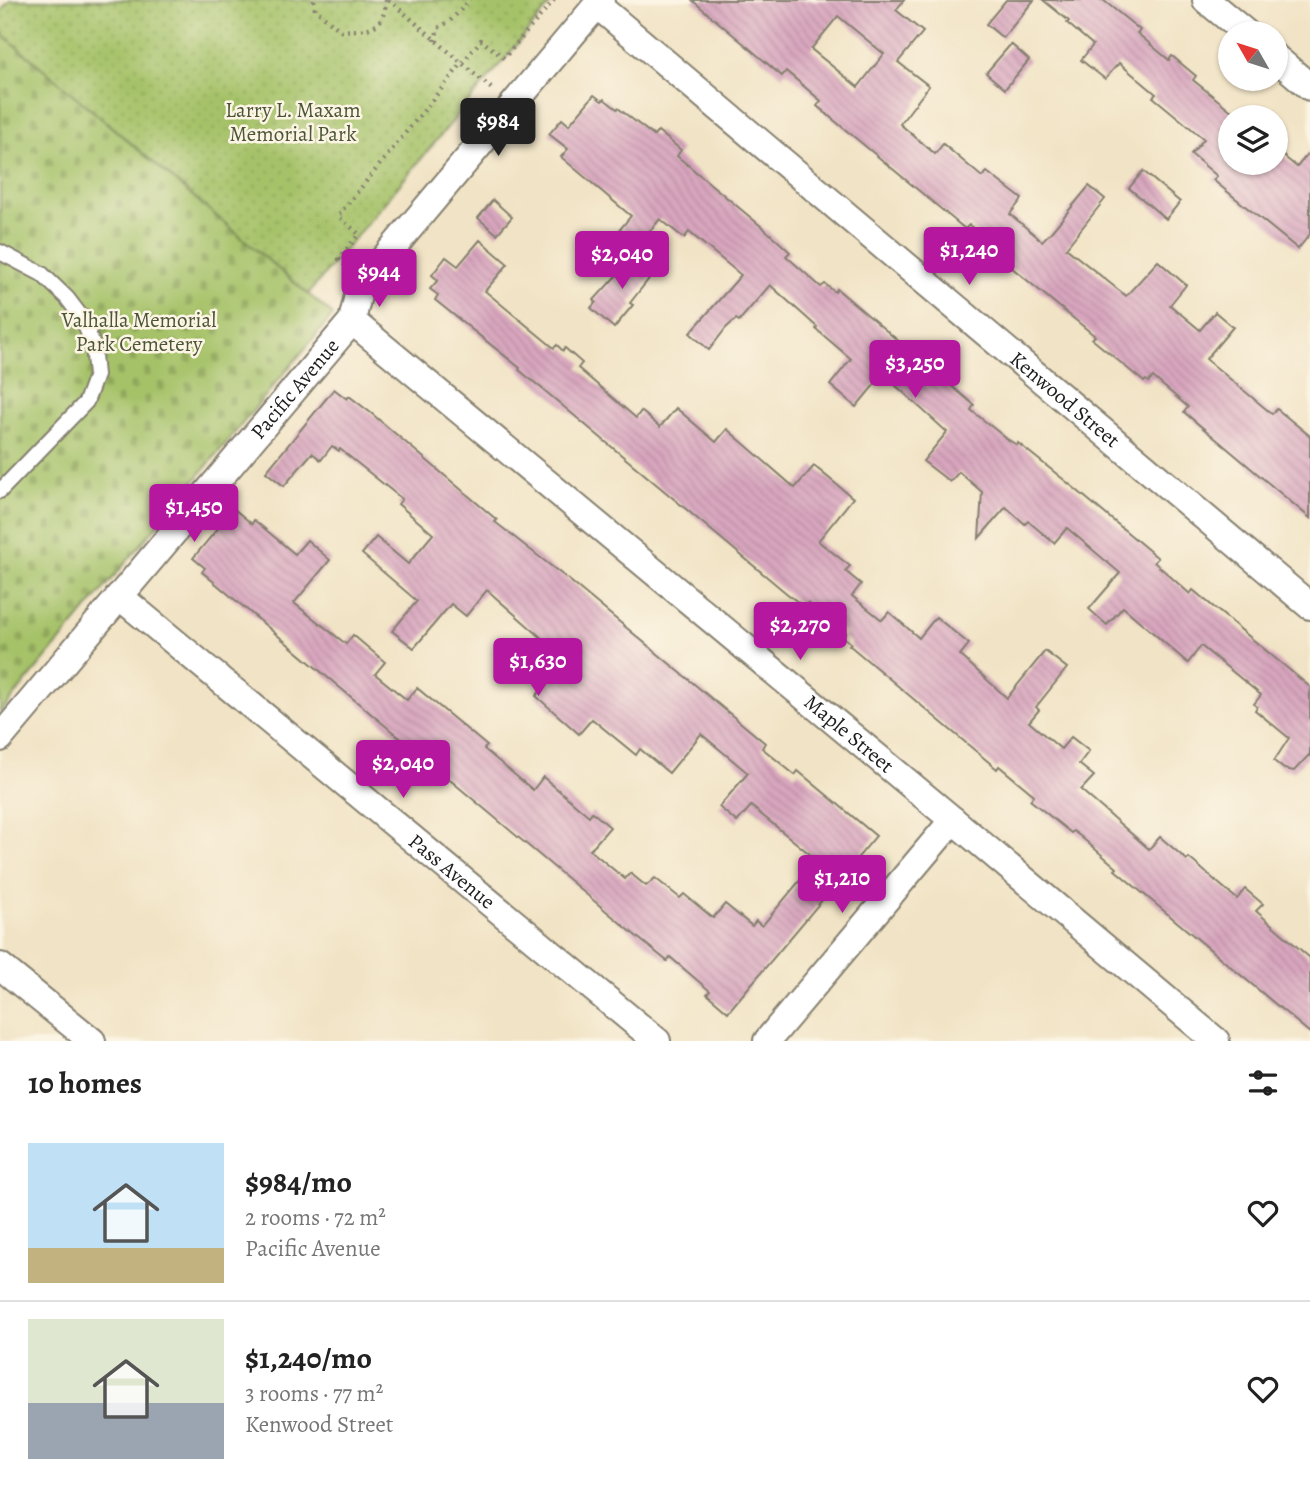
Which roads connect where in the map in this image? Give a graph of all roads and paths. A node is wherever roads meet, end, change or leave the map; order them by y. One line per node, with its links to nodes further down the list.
1 (314, 0): 2 (path)
2 (387, 0): 8 (path)
3 (470, 0): 8 (path)
4 (554, 0): 9 (path)
5 (1206, 0): 7 (street)
6 (599, 3): 12 (street, Pacific Avenue); 18 (street, Kenwood Street)
7 (1231, 21)
8 (435, 41): 9 (path)
9 (462, 63): 12 (path); 14 (path)
10 (1288, 68): 11 (street)
11 (1310, 87)
12 (512, 105): 14 (street, Pacific Avenue)
13 (0, 252): 16 (lane)
14 (364, 282): 15 (street, Pacific Avenue)
15 (352, 321): 17 (street, Pacific Avenue); 20 (street, Maple Street)
16 (0, 491)
17 (119, 596): 19 (street, Pacific Avenue); 23 (street, Pass Avenue)
18 (1310, 606)
19 (0, 738)
20 (953, 820): 24 (street); 25 (street, Maple Street)
21 (0, 966): 22 (street)
22 (92, 1041)
23 (657, 1041)
24 (767, 1041)
25 (1216, 1041)

